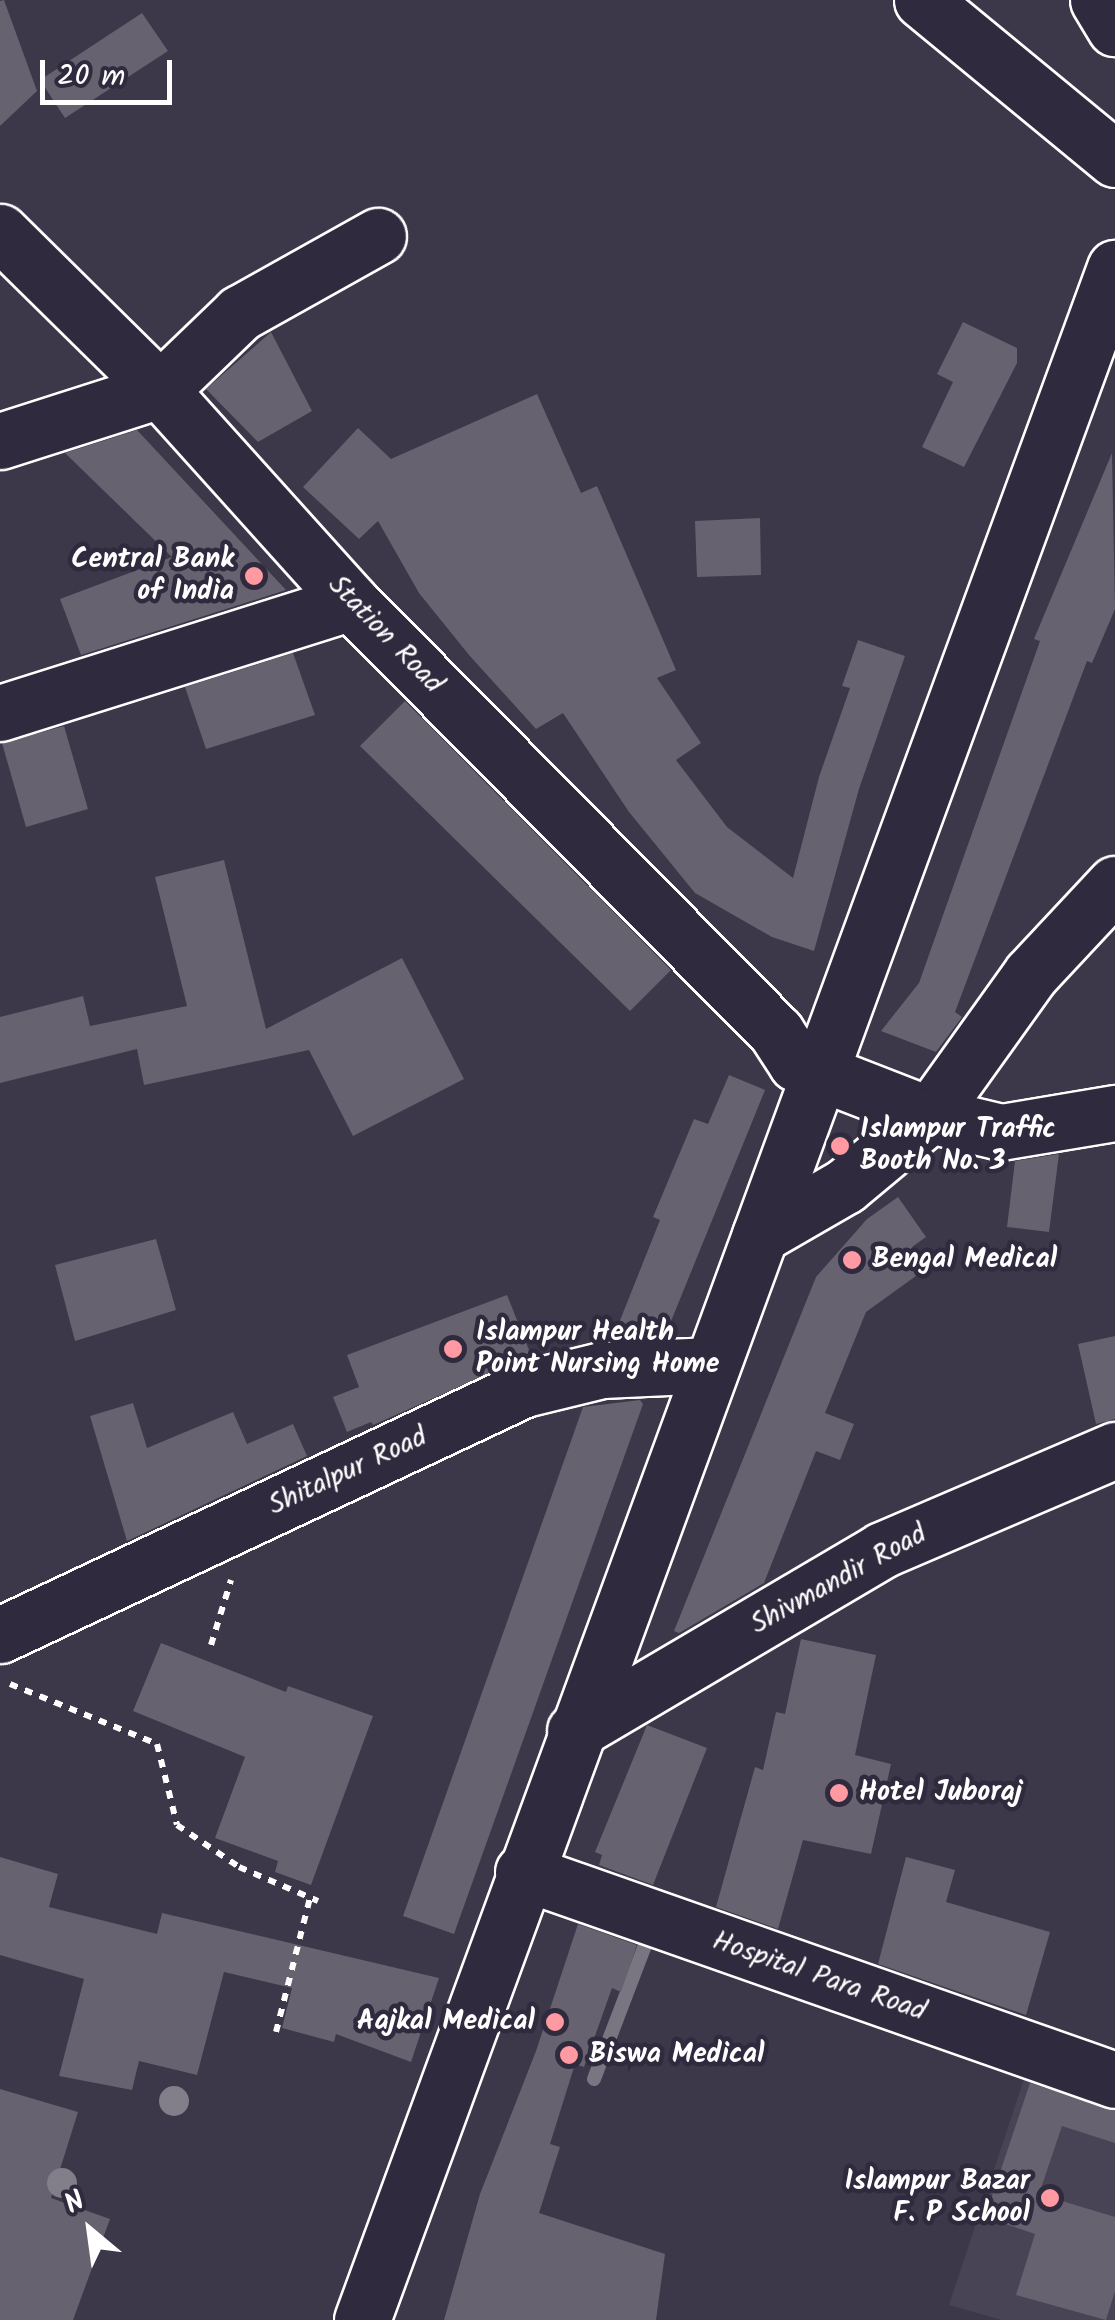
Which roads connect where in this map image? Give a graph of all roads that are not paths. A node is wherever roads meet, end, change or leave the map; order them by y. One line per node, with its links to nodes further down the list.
1 (922, 0): 4 (street)
2 (1098, 0): 3 (street)
3 (1115, 28)
4 (1115, 159)
5 (0, 232): 8 (street, Station Road)
6 (378, 236): 8 (street)
7 (1115, 268): 13 (street)
8 (160, 390): 9 (street); 10 (street, Station Road)
9 (0, 440)
10 (351, 602): 11 (street); 13 (street, Station Road)
11 (0, 712)
12 (1115, 884): 15 (street)
13 (818, 1072): 15 (street, Station Road); 16 (street)
14 (1115, 1113): 15 (street, Station Road)
15 (930, 1116): 16 (street)
16 (760, 1235): 17 (street)
17 (712, 1365): 19 (street, Shitalpur Road); 20 (street)
18 (1115, 1450): 20 (street, Shivmandir Road)
19 (0, 1634)
20 (575, 1731): 21 (street)
21 (524, 1872): 22 (street, Hospital Para Road); 23 (street)
22 (1115, 2080)
23 (362, 2320)

